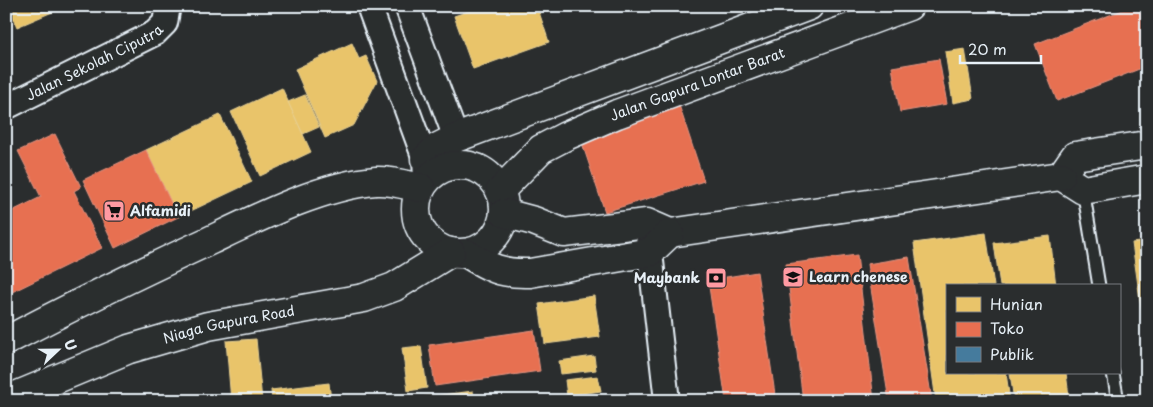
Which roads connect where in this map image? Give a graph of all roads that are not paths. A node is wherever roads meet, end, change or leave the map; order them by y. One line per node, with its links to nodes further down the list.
1 (168, 6): 6 (street, Jalan Sekolah Ciputra)
2 (369, 6): 10 (street)
3 (406, 6): 7 (street)
4 (809, 6): 7 (street)
5 (909, 6): 12 (street, Jalan Gapura Lontar Barat)
6 (6, 107)
7 (456, 138): 10 (street)
8 (1147, 144): 9 (street)
9 (1073, 174): 11 (street); 13 (street); 16 (lane)
10 (424, 176): 12 (street); 14 (street); 17 (street)
11 (1147, 179)
12 (502, 202): 13 (street); 14 (street)
13 (658, 228): 15 (street)
14 (459, 252): 15 (street); 19 (street, Niaga Gapura Road)
15 (650, 252): 20 (street)
16 (1099, 284)
17 (6, 341)
18 (1113, 374): 21 (lane)
19 (6, 400)
20 (667, 401)
21 (1118, 401)

